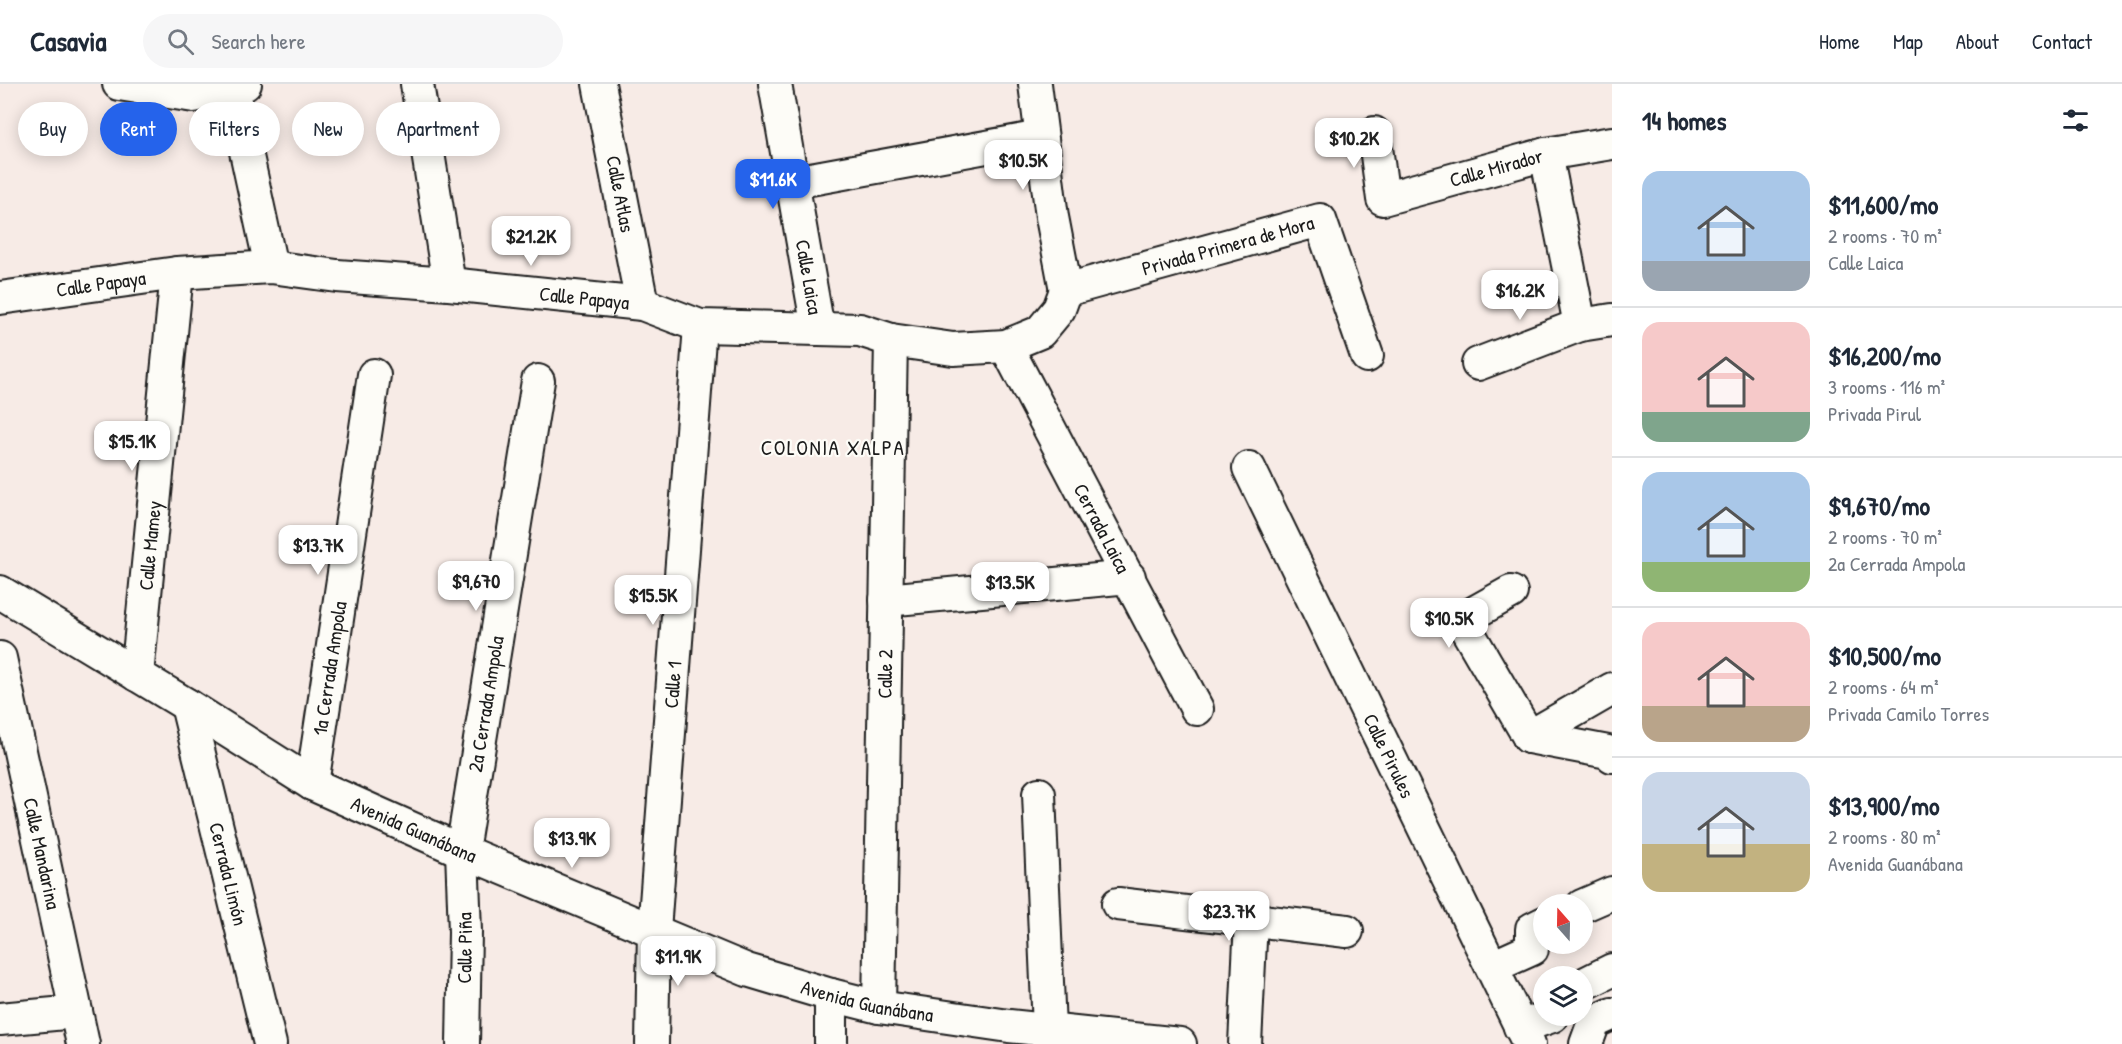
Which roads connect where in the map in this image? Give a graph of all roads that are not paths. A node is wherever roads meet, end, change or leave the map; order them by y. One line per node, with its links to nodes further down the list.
1 (120, 84): 6 (street)
2 (417, 84): 14 (street)
3 (599, 84): 17 (street, Calle Atlas)
4 (775, 84): 11 (street, Calle Laica)
5 (1035, 84): 8 (street)
6 (239, 86): 12 (street)
7 (1374, 133): 10 (street, Calle Mirador)
8 (1041, 137): 11 (street); 15 (street)
9 (1612, 143): 10 (street, Calle Mirador)
10 (1546, 154): 19 (street)
11 (794, 182): 21 (street, Calle Laica)
12 (271, 267): 13 (street, Calle Papaya); 14 (street, Calle Papaya)
13 (177, 273): 16 (street, Calle Papaya); 34 (street, Calle Mamey)
14 (449, 284): 17 (street, Calle Papaya)
15 (1066, 290): 23 (street, Calle Papaya); 24 (street, Privada Primera de Mora)
16 (0, 298)
17 (642, 304): 20 (street, Calle Papaya)
18 (1612, 320): 19 (street)
19 (1580, 325): 25 (street)
20 (700, 326): 21 (street, Calle Papaya); 48 (street, Calle 1)
21 (818, 329): 22 (street, Calle Papaya)
22 (891, 340): 23 (street, Calle Papaya); 32 (street, Calle 2)
23 (1006, 346): 29 (street, Cerrada Laica)
24 (1367, 356)
25 (1478, 364)
26 (374, 375): 40 (street, 1a Cerrada Ampola)
27 (538, 381): 42 (street, 2a Cerrada Ampola)
28 (1249, 468): 50 (street, Calle Pirules)
29 (1129, 577): 32 (street); 37 (street, Cerrada Laica)
30 (1511, 591): 38 (street)
31 (0, 592): 34 (street, Avenida Guanábana)
32 (886, 600): 54 (street, Calle 2)
33 (0, 658): 55 (street, Calle Mandarina)
34 (137, 675): 36 (street, Avenida Guanábana)
35 (1612, 689): 38 (street)
36 (187, 705): 40 (street, Avenida Guanábana); 63 (street, Cerrada Limón)
37 (1197, 709)
38 (1529, 737): 39 (street)
39 (1612, 756)
40 (312, 784): 42 (street, Avenida Guanábana)
41 (1039, 794): 59 (street)
42 (462, 851): 48 (street, Avenida Guanábana); 64 (street, Calle Piña)
43 (1612, 893): 44 (street)
44 (1593, 901)
45 (1118, 904): 46 (street)
46 (1251, 920): 49 (street); 68 (street)
47 (1533, 928): 50 (street)
48 (654, 930): 53 (street, Avenida Guanábana); 65 (street, Calle 1)
49 (1347, 931)
50 (1492, 967): 61 (street, Calle Pirules)
51 (1612, 970): 52 (street)
52 (1593, 980)
53 (831, 995): 54 (street, Avenida Guanábana); 66 (street)
54 (879, 1007): 60 (street, Avenida Guanábana)
55 (76, 1012): 57 (street); 62 (street, Calle Mandarina)
56 (1612, 1014): 69 (street)
57 (0, 1019)
58 (1538, 1026): 61 (street)
59 (1049, 1029): 60 (street, Avenida Guanábana); 67 (street, Avenida Guanábana)
60 (1009, 1035)
61 (1525, 1035)
62 (83, 1044)
63 (270, 1044)
64 (463, 1044)
65 (652, 1044)
66 (831, 1044)
67 (1176, 1044)
68 (1245, 1044)
69 (1586, 1044)

